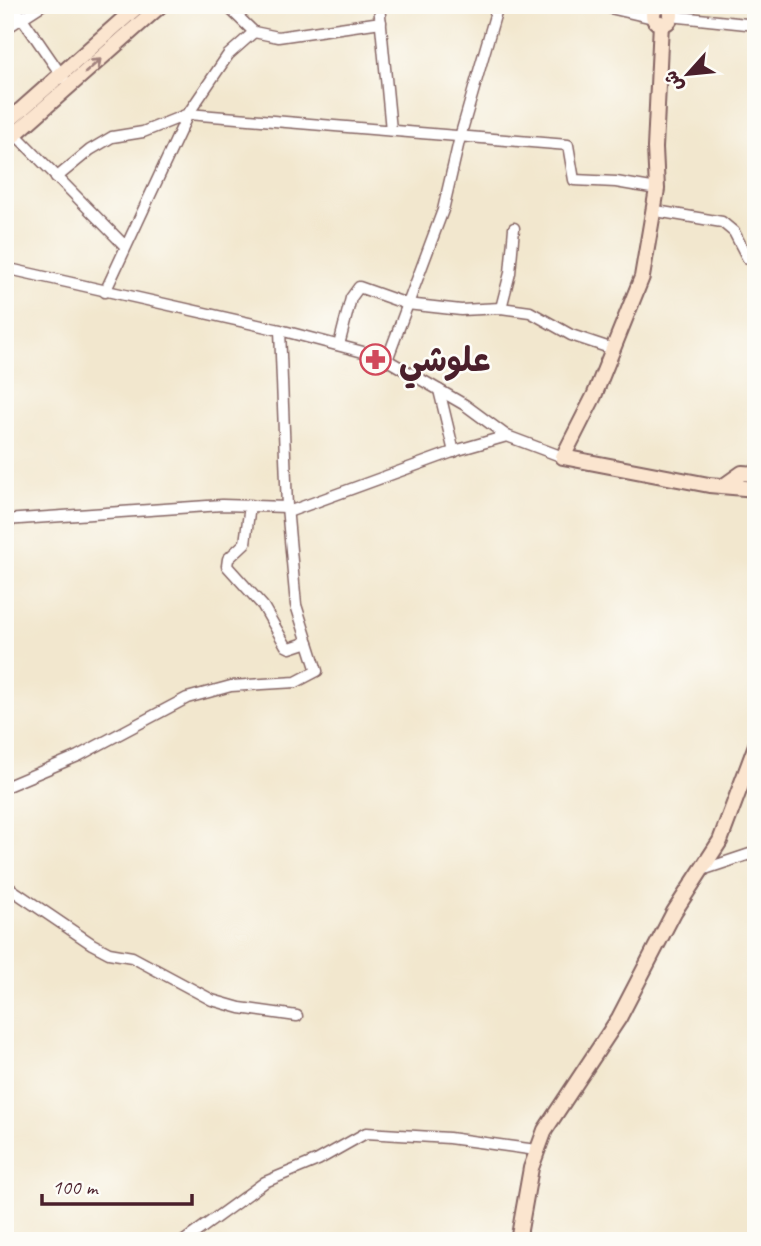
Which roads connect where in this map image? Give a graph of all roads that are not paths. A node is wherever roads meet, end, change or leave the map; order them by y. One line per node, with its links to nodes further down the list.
1 (13, 5): 10 (street)
2 (42, 5): 10 (street)
3 (139, 5): 15 (street)
4 (161, 5): 15 (street, one-way to 4)
5 (226, 5): 14 (street)
6 (379, 5): 11 (street)
7 (498, 5): 19 (street)
8 (597, 5): 9 (street)
9 (660, 11): 12 (street); 22 (street)
10 (22, 20): 13 (street); 15 (street)
11 (381, 22): 14 (street); 18 (street)
12 (756, 24)
13 (5, 29)
14 (254, 32): 16 (street)
15 (66, 81): 17 (street); 20 (street)
16 (188, 114): 18 (street); 21 (street); 25 (street)
17 (5, 124)
18 (391, 130): 19 (street)
19 (460, 137): 22 (street); 29 (street)
20 (11, 139): 21 (street)
21 (56, 178): 25 (street)
22 (657, 189): 23 (street)
23 (656, 211): 26 (street); 33 (street)
24 (514, 228): 30 (street)
25 (125, 246): 28 (street)
26 (756, 262)
27 (5, 268): 28 (street)
28 (105, 292): 31 (street)
29 (407, 304): 30 (street); 32 (street); 34 (street)
30 (501, 308): 33 (street)
31 (280, 330): 32 (street); 43 (street)
32 (339, 345): 34 (street)
33 (613, 349): 38 (street)
34 (387, 360): 35 (street)
35 (439, 390): 36 (street); 37 (street)
36 (506, 436): 37 (street); 38 (street)
37 (454, 452): 43 (street)
38 (563, 457): 40 (street)
39 (756, 474): 40 (street)
40 (725, 485): 41 (street)
41 (756, 489)
42 (250, 505): 43 (street); 44 (street); 45 (street)
43 (288, 510): 45 (street)
44 (5, 520)
45 (308, 642): 47 (street)
46 (756, 745): 49 (street)
47 (5, 787)
48 (756, 852): 49 (street)
49 (702, 870): 52 (street)
50 (5, 884): 51 (street)
51 (297, 1016)
52 (536, 1150): 53 (street); 54 (street)
53 (184, 1241)
54 (518, 1241)

